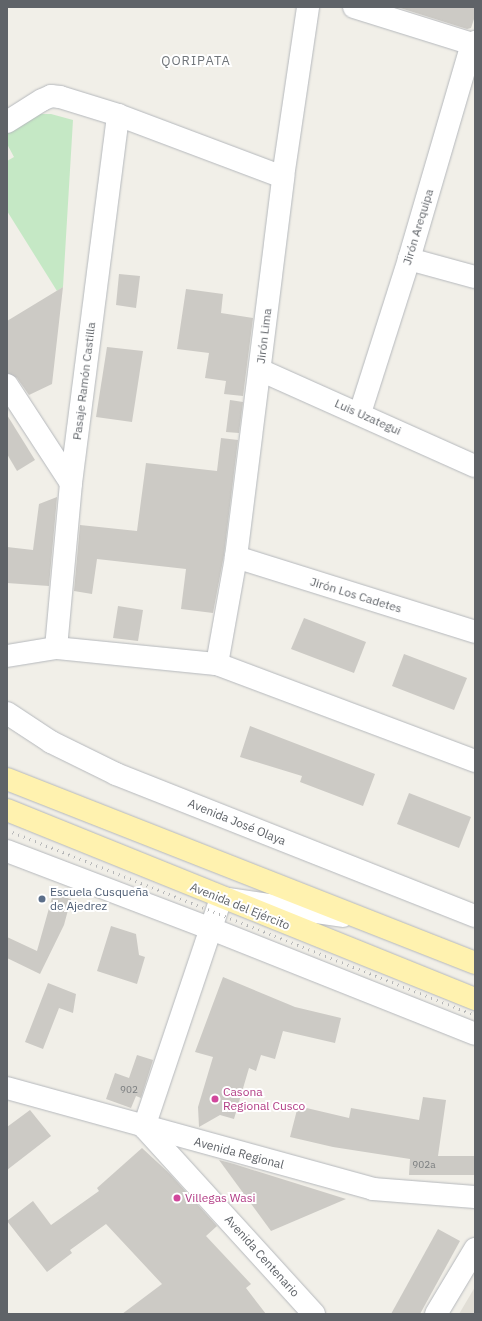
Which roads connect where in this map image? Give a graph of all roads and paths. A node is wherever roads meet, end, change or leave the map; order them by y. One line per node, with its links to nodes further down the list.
1 (308, 7): 6 (street, Jirón Lima)
2 (354, 7): 3 (street)
3 (474, 43): 7 (street, Jirón Arequipa)
4 (118, 115): 5 (street); 6 (street); 13 (street, Pasaje Ramón Castilla)
5 (7, 122)
6 (283, 177): 9 (street, Jirón Lima)
7 (409, 259): 8 (street); 11 (street, Jirón Arequipa)
8 (475, 277)
9 (260, 370): 11 (street, Luis Uzategui); 14 (street, Jirón Lima)
10 (7, 385): 13 (street)
11 (360, 414): 12 (street, Luis Uzategui)
12 (475, 466)
13 (71, 483): 16 (street, Pasaje Ramón Castilla)
14 (236, 557): 15 (street, Jirón Los Cadetes); 18 (street, Jirón Lima)
15 (475, 632)
16 (56, 648): 17 (street); 18 (street)
17 (7, 656)
18 (217, 664): 20 (street)
19 (7, 713): 25 (street, Avenida José Olaya)
20 (475, 761)
21 (7, 779): 26 (main road)
22 (7, 810): 24 (main road, Avenida del Ejército)
23 (7, 851): 27 (street)
24 (221, 898): 26 (street); 27 (street); 29 (main road, Avenida del Ejército)
25 (475, 916)
26 (366, 919): 28 (main road)
27 (209, 928): 30 (street); 32 (street)
28 (475, 963)
29 (475, 999)
30 (475, 1034)
31 (7, 1088): 32 (street, Avenida Regional)
32 (144, 1127): 33 (street, Avenida Regional); 35 (street, Avenida Centenario)
33 (475, 1196)
34 (475, 1249): 36 (street)
35 (314, 1314)
36 (436, 1314)

